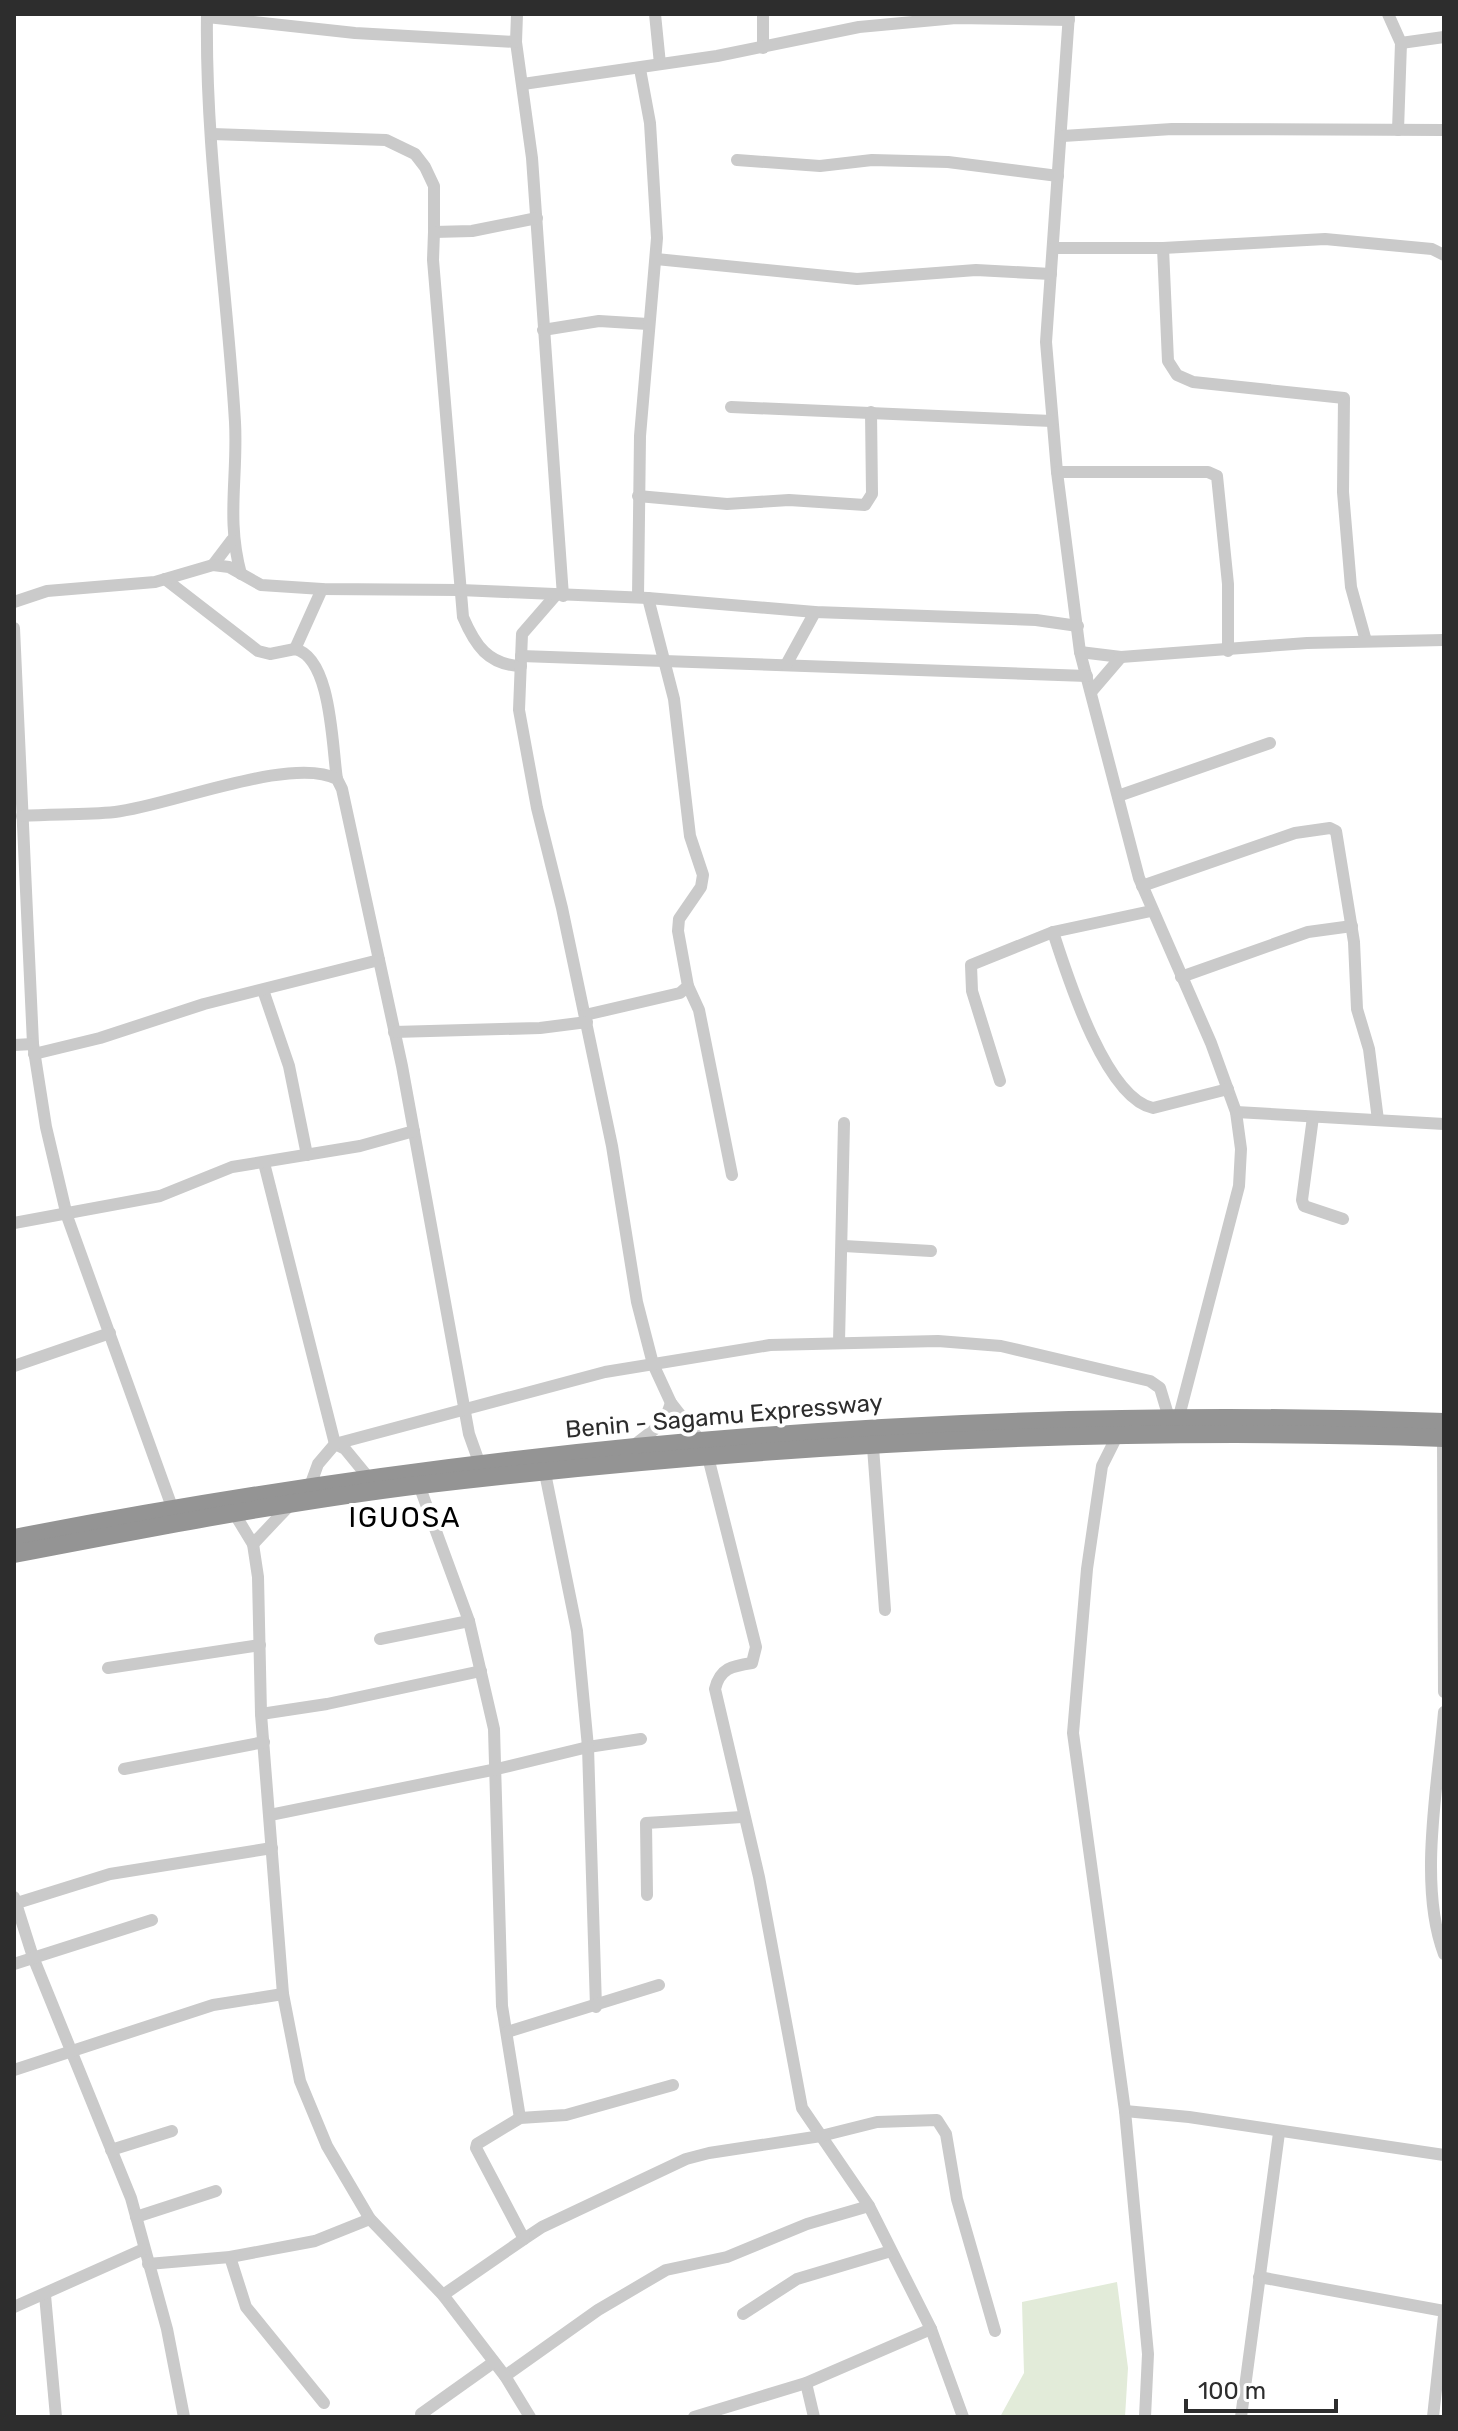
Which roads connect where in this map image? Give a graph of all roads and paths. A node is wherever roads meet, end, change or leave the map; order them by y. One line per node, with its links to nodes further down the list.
1 (517, 14): 9 (street)
2 (655, 14): 12 (street)
3 (763, 14): 11 (street)
4 (1388, 14): 10 (street)
5 (207, 16): 9 (street); 17 (street)
6 (1069, 17): 7 (street); 18 (street)
7 (859, 20): 11 (street)
8 (1444, 37): 10 (street)
9 (516, 42): 14 (street)
10 (1401, 43): 15 (street)
11 (763, 48): 12 (street)
12 (660, 64): 13 (street)
13 (640, 69): 14 (street); 26 (street)
14 (523, 84): 21 (street)
15 (1398, 130): 16 (street); 18 (street)
16 (1444, 130)
17 (212, 134): 22 (street); 35 (street)
18 (1063, 136): 20 (street)
19 (737, 160): 20 (street)
20 (1058, 176): 23 (street)
21 (537, 218): 22 (street); 29 (street)
22 (434, 232): 40 (street)
23 (1054, 248): 24 (street); 27 (street)
24 (1163, 248): 25 (street); 48 (street)
25 (1444, 255)
26 (656, 259): 27 (street); 28 (street)
27 (1051, 274): 32 (street)
28 (648, 324): 29 (street); 34 (street)
29 (543, 330): 41 (street)
30 (731, 407): 31 (street)
31 (871, 412): 32 (street); 34 (street)
32 (1052, 421): 33 (street)
33 (1057, 472): 45 (street); 50 (street)
34 (638, 496): 42 (street)
35 (232, 540): 36 (street); 37 (street)
36 (213, 565): 37 (street); 38 (street)
37 (241, 574): 39 (street)
38 (165, 579): 43 (street); 49 (street)
39 (322, 589): 40 (street); 49 (street)
40 (460, 590): 41 (street); 53 (street)
41 (559, 596): 42 (street); 53 (street)
42 (643, 598): 44 (street); 54 (street)
43 (14, 602)
44 (815, 612): 45 (street); 55 (street)
45 (1078, 626): 51 (street)
46 (14, 628): 61 (street)
47 (1444, 640): 48 (street)
48 (1366, 641): 50 (street)
49 (295, 649): 59 (street)
50 (1228, 651): 52 (street)
51 (1080, 652): 52 (street); 56 (street)
52 (1121, 657): 57 (street)
53 (521, 661): 54 (street); 70 (street)
54 (666, 662): 55 (street); 68 (street)
55 (786, 665): 56 (street)
56 (1087, 676): 57 (street)
57 (1091, 692): 60 (street)
58 (1270, 743): 60 (street)
59 (337, 779): 61 (street); 66 (street)
60 (1118, 796): 62 (street)
61 (20, 810): 73 (street)
62 (1142, 886): 63 (street); 64 (street)
63 (1151, 911): 65 (street); 67 (street)
64 (1352, 926): 67 (street); 78 (street)
65 (1053, 932): 74 (street); 75 (street)
66 (379, 960): 69 (street); 71 (street)
67 (1181, 977): 75 (street)
68 (688, 986): 70 (street); 84 (street)
69 (263, 990): 73 (street); 82 (street)
70 (586, 1018): 71 (street); 92 (street)
71 (394, 1032): 81 (street)
72 (14, 1045): 73 (street)
73 (33, 1049): 85 (street)
74 (1000, 1081)
75 (1228, 1089): 76 (street)
76 (1236, 1112): 77 (street); 97 (street)
77 (1313, 1117): 78 (street); 86 (street)
78 (1378, 1120): 80 (street)
79 (844, 1123): 88 (street)
80 (1444, 1124)
81 (414, 1131): 82 (street); 95 (street)
82 (307, 1155): 83 (street)
83 (264, 1163): 85 (street); 101 (street)
84 (732, 1175)
85 (67, 1216): 87 (street); 90 (street)
86 (1343, 1219)
87 (14, 1223)
88 (844, 1246): 89 (street); 91 (street)
89 (931, 1251)
90 (110, 1333): 93 (street); 111 (street)
91 (839, 1342): 92 (street); 97 (street)
92 (653, 1364): 94 (street); 95 (street)
93 (14, 1366)
94 (671, 1403): 100 (street); 102 (street)
95 (466, 1410): 101 (street); 105 (street)
96 (1444, 1422): 97 (highway, Benin - Sagamu Expressway)
97 (1174, 1423): 98 (highway); 99 (highway); 100 (highway, Benin - Sagamu Expressway)
98 (1117, 1436): 103 (highway); 147 (street)
99 (1444, 1438): 123 (street)
100 (699, 1439): 102 (highway, Benin - Sagamu Expressway)
101 (335, 1444): 107 (street); 109 (street)
102 (633, 1446): 105 (highway, Benin - Sagamu Expressway)
103 (873, 1447): 104 (highway); 117 (street)
104 (708, 1457): 106 (highway); 132 (street)
105 (479, 1462): 107 (highway, Benin - Sagamu Expressway)
106 (545, 1473): 108 (highway); 128 (street)
107 (368, 1477): 109 (highway, Benin - Sagamu Expressway)
108 (419, 1485): 110 (highway); 118 (street)
109 (310, 1486): 111 (highway, Benin - Sagamu Expressway)
110 (291, 1504): 112 (highway); 115 (street)
111 (172, 1507): 113 (street); 114 (highway, Benin - Sagamu Expressway)
112 (234, 1513): 113 (highway); 115 (street)
113 (161, 1526): 116 (highway)
114 (14, 1538)
115 (253, 1544): 120 (street)
116 (14, 1554)
117 (885, 1610)
118 (469, 1621): 119 (street); 122 (street)
119 (380, 1639)
120 (260, 1645): 121 (street); 125 (street)
121 (108, 1668)
122 (481, 1671): 125 (street); 130 (street)
123 (1444, 1692)
124 (1444, 1712): 137 (street)
125 (261, 1714): 127 (street)
126 (641, 1739): 128 (street)
127 (264, 1742): 129 (street); 131 (street)
128 (588, 1747): 130 (street); 142 (street)
129 (124, 1769)
130 (497, 1769): 131 (street); 143 (street)
131 (270, 1815): 133 (street)
132 (742, 1817): 134 (street); 151 (street)
133 (272, 1848): 135 (street); 141 (street)
134 (647, 1895)
135 (16, 1900): 138 (street)
136 (152, 1920): 138 (street)
137 (1444, 1954)
138 (33, 1957): 139 (street); 144 (street)
139 (14, 1964)
140 (659, 1985): 142 (street)
141 (283, 1994): 144 (street); 157 (street)
142 (596, 2007): 143 (street)
143 (507, 2032): 148 (street)
144 (70, 2051): 145 (street); 152 (street)
145 (14, 2070)
146 (673, 2085): 148 (street)
147 (1125, 2111): 150 (street); 182 (street)
148 (520, 2118): 158 (street)
149 (172, 2131): 152 (street)
150 (1279, 2133): 153 (street); 163 (street)
151 (821, 2136): 155 (street); 158 (street); 170 (street)
152 (111, 2150): 156 (street)
153 (1444, 2155)
154 (216, 2191): 156 (street)
155 (869, 2206): 160 (street); 172 (street)
156 (136, 2217): 159 (street)
157 (370, 2219): 161 (street); 165 (street)
158 (524, 2239): 165 (street)
159 (144, 2249): 162 (street); 164 (street)
160 (891, 2251): 167 (street); 169 (street)
161 (230, 2257): 162 (street); 174 (street)
162 (148, 2264): 178 (street)
163 (1259, 2277): 168 (street); 183 (street)
164 (45, 2295): 166 (street); 177 (street)
165 (443, 2295): 171 (street)
166 (14, 2307)
167 (743, 2314)
168 (1444, 2314): 184 (street)
169 (931, 2329): 173 (street); 181 (street)
170 (995, 2331)
171 (494, 2362): 172 (street); 175 (street)
172 (505, 2376): 179 (street)
173 (806, 2383): 176 (street); 180 (street)
174 (324, 2403)
175 (421, 2414)
176 (699, 2416)
177 (56, 2417)
178 (184, 2417)
179 (530, 2417)
180 (814, 2417)
181 (963, 2417)
182 (1145, 2417)
183 (1241, 2417)
184 (1433, 2417)

